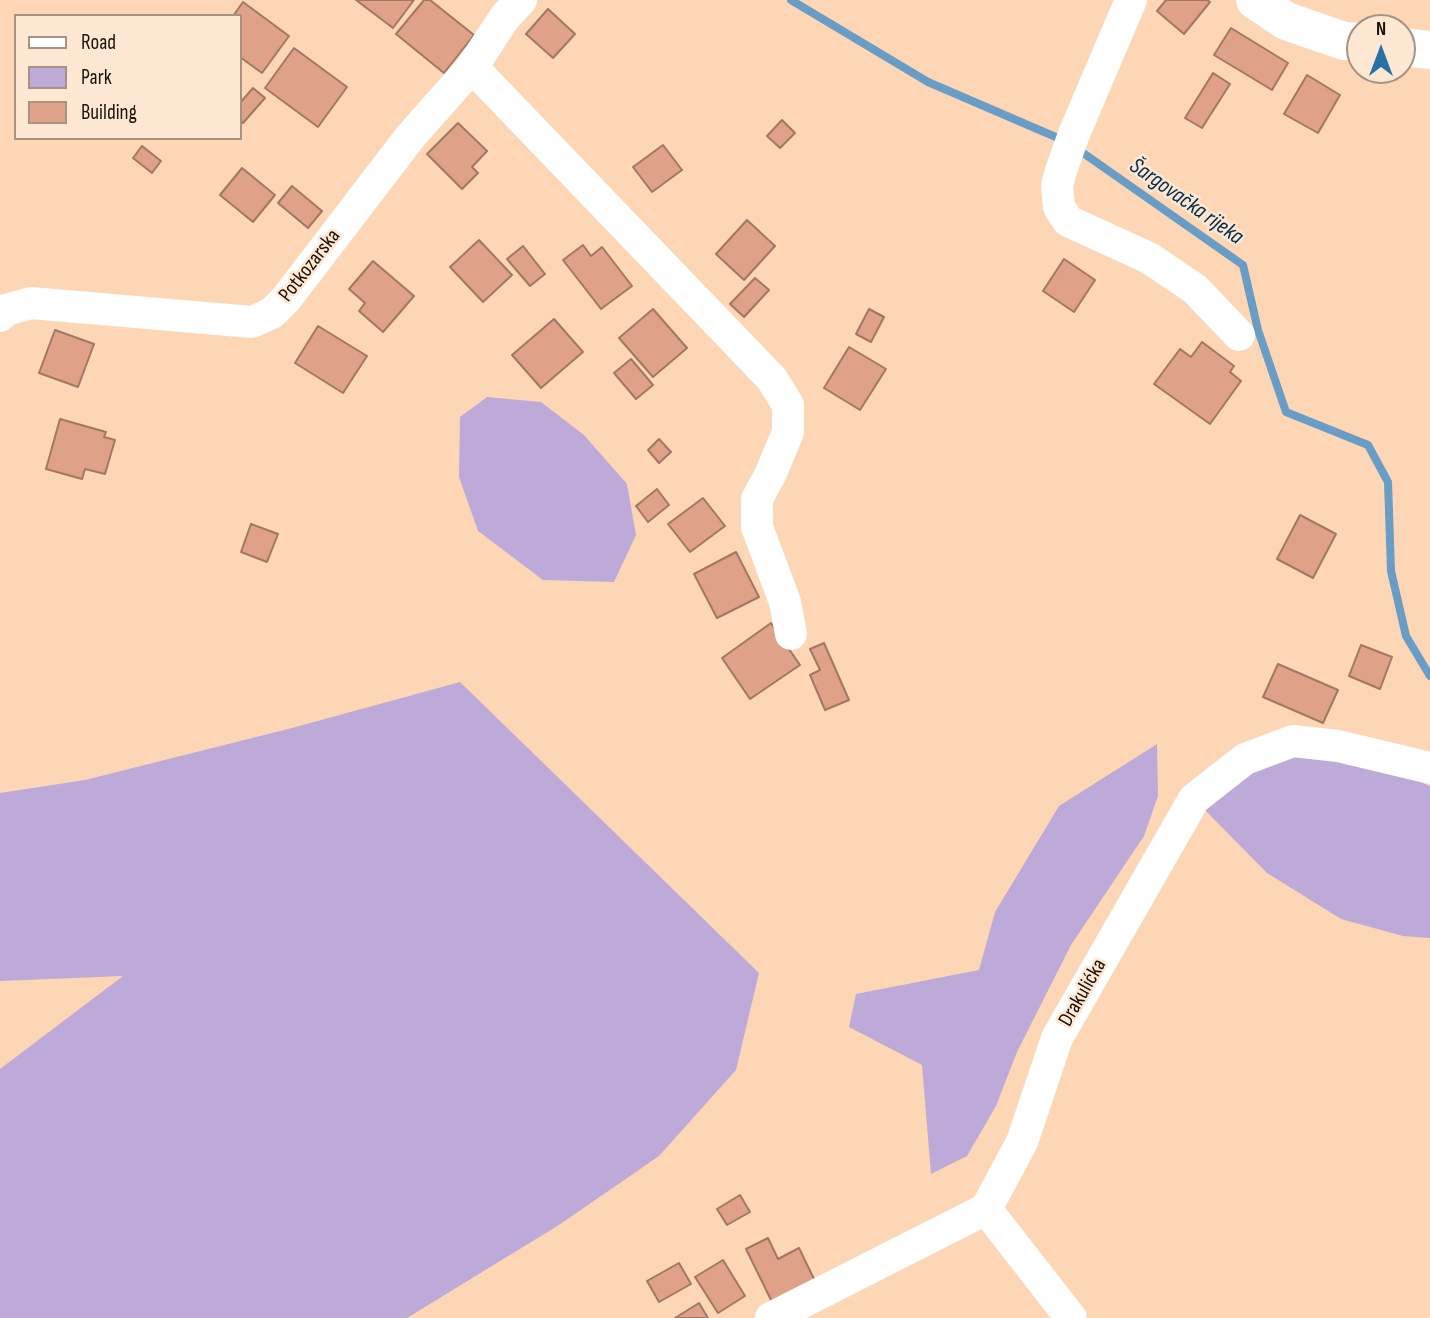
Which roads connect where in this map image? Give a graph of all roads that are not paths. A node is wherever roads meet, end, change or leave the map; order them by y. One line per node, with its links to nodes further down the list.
1 (521, 0): 5 (street, Potkozarska)
2 (1131, 0): 7 (street)
3 (1255, 0): 4 (street)
4 (1346, 41)
5 (472, 67): 6 (street, Potkozarska); 8 (street)
6 (0, 316)
7 (1239, 335)
8 (791, 634)
9 (1430, 768): 10 (street, Drakulićka)
10 (986, 1209): 11 (street); 12 (street)
11 (771, 1318)
12 (1071, 1318)

